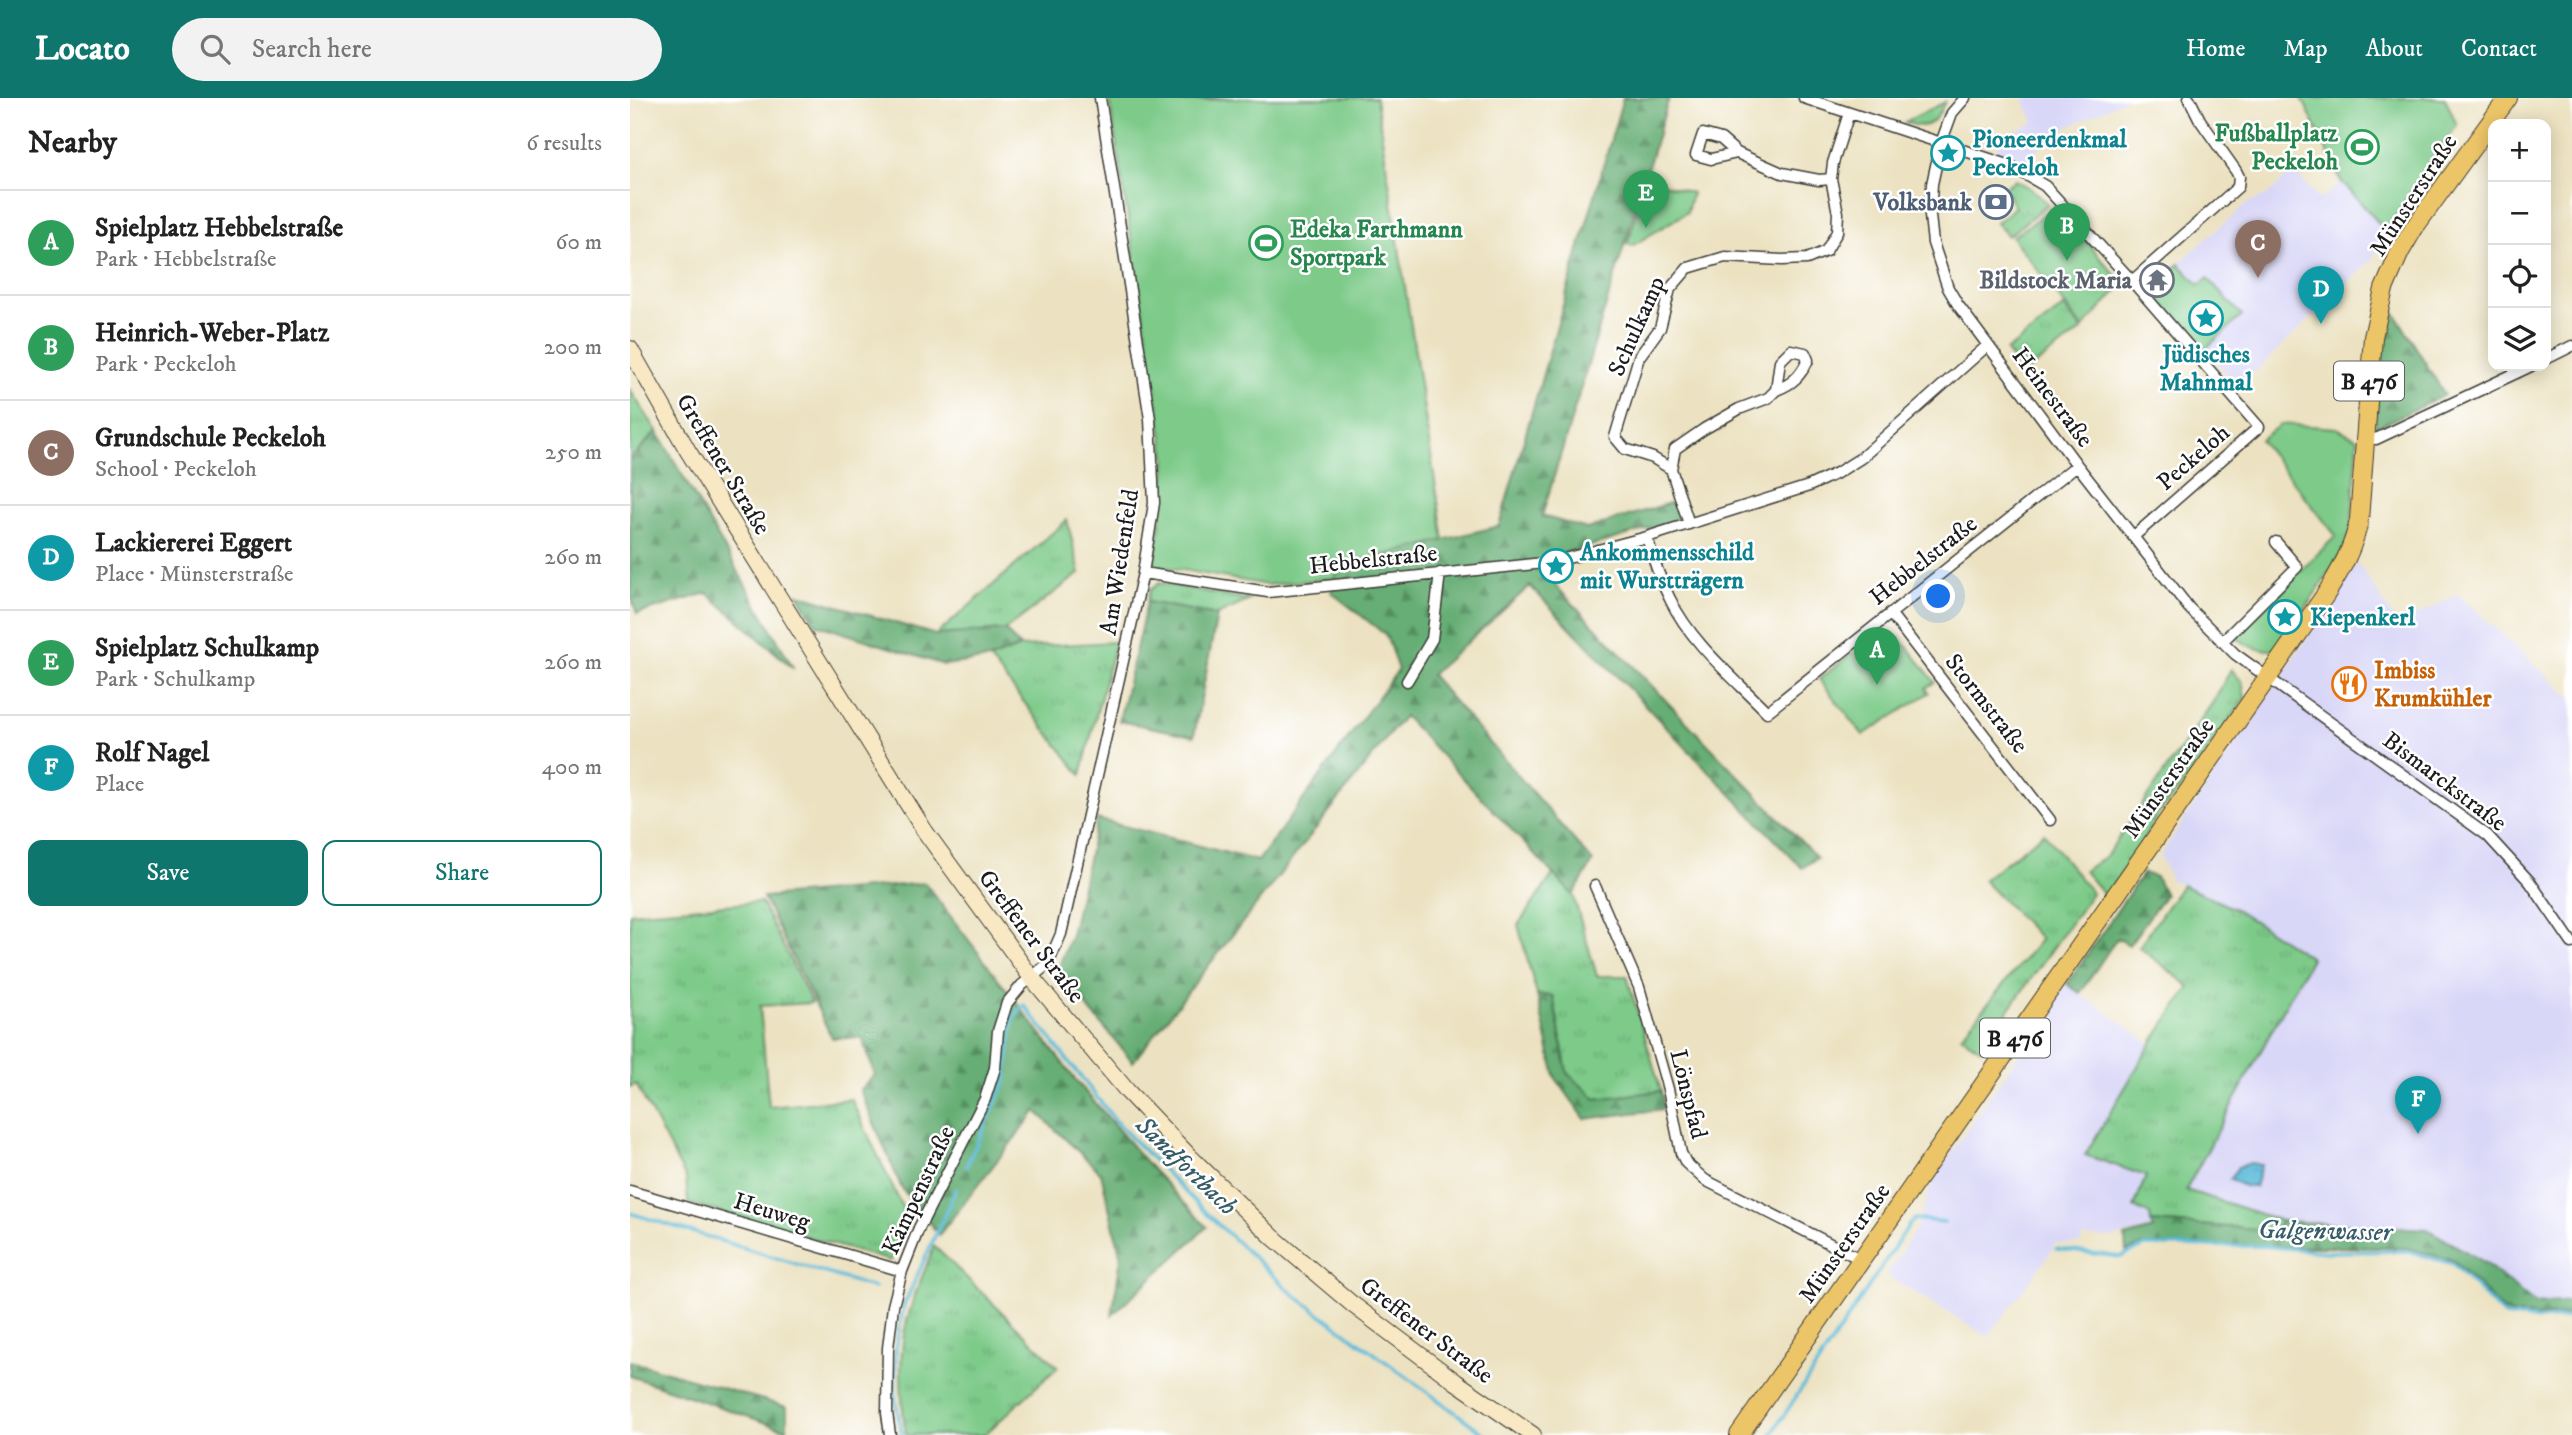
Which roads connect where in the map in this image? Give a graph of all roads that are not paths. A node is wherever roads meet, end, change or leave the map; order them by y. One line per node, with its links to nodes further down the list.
1 (1100, 98): 24 (street, Am Wiedenfeld)
2 (1804, 98): 6 (street, Peckeloh)
3 (1965, 98): 7 (street, Heinestraße)
4 (2189, 98): 10 (street)
5 (2508, 98): 17 (main road, Münsterstraße / B 476)
6 (1849, 113): 7 (street, Peckeloh); 9 (street, Schulkamp)
7 (1941, 143): 10 (street, Peckeloh); 11 (street, Heinestraße)
8 (1737, 153): 9 (street)
9 (1831, 179): 19 (street, Schulkamp)
10 (2132, 281): 21 (street, Peckeloh)
11 (1988, 345): 18 (street, Heinestraße); 20 (street, Hebbelstraße)
12 (2572, 346): 14 (street)
13 (630, 349): 33 (main road, Greffener Straße)
14 (2551, 356)
15 (2519, 371): 17 (street)
16 (1776, 390): 19 (street)
17 (2366, 437): 28 (main road, Münsterstraße / B 476)
18 (2077, 465): 21 (street, Heinestraße); 26 (street, Hebbelstraße)
19 (1671, 469): 20 (street)
20 (1689, 524): 22 (street, Hebbelstraße)
21 (2134, 536): 27 (street, Heinestraße)
22 (1647, 537): 25 (street, Hebbelstraße); 26 (street, Hebbelstraße)
23 (2276, 542): 27 (street)
24 (1143, 573): 25 (street, Hebbelstraße); 33 (street, Am Wiedenfeld)
25 (1440, 573): 29 (street)
26 (1890, 613): 30 (street, Stormstraße)
27 (2222, 642): 28 (street, Heinestraße)
28 (2268, 677): 32 (street, Bismarckstraße); 35 (main road, Münsterstraße / B 476)
29 (1407, 681)
30 (2050, 820)
31 (1595, 886): 35 (street, Lönspfad)
32 (2572, 943)
33 (1031, 977): 36 (street, Kämpenstraße); 38 (main road, Greffener Straße)
34 (630, 1191): 36 (street, Heuweg)
35 (1862, 1260): 39 (main road, Münsterstraße / B 476)
36 (902, 1271): 37 (street, Kämpenstraße)
37 (890, 1435)
38 (1533, 1435)
39 (1740, 1435)

